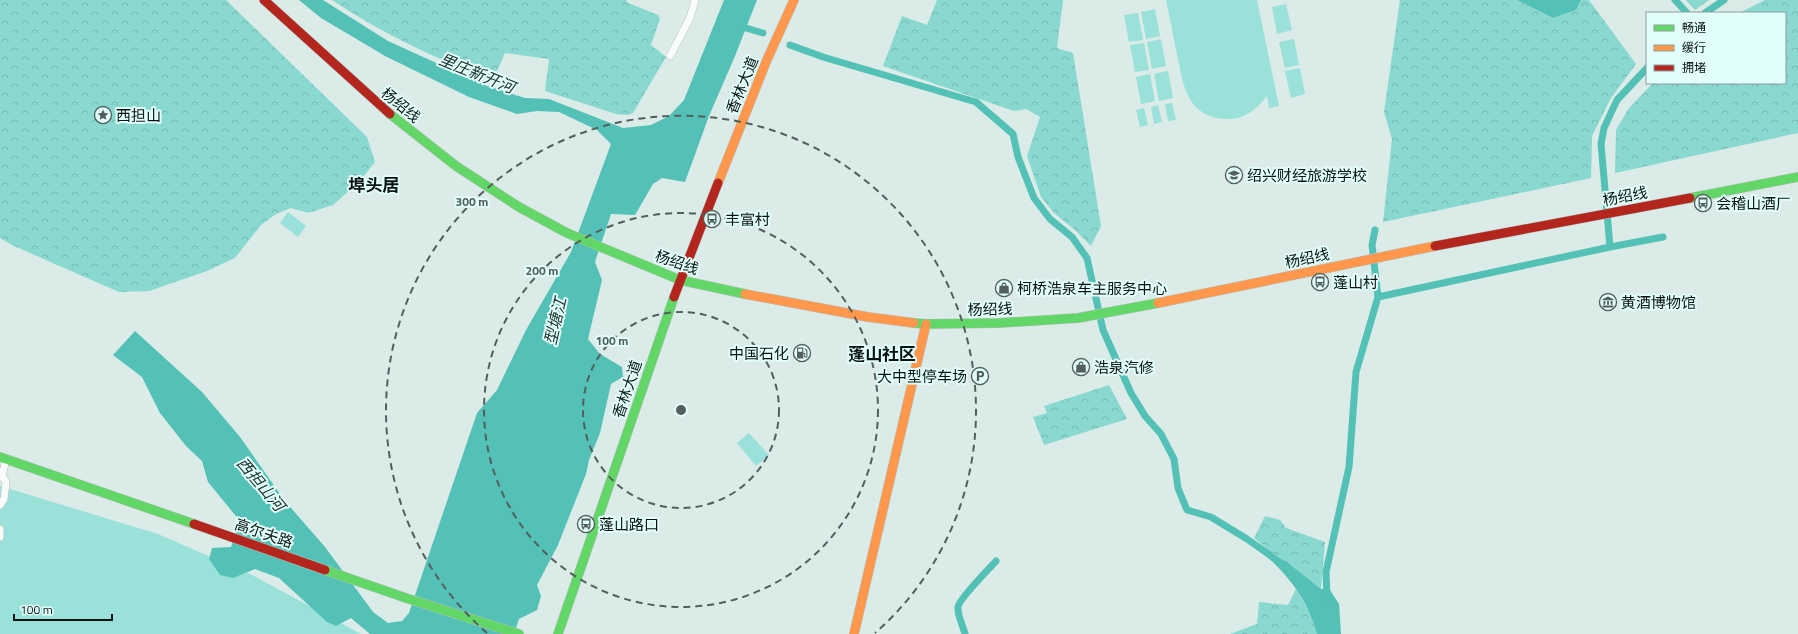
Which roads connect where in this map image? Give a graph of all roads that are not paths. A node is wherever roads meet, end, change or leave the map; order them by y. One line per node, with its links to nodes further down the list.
1 (264, 0): 6 (main road, 杨绍线)
2 (695, 0): 4 (street)
3 (794, 0): 6 (main road, 香林大道)
4 (670, 56)
5 (1798, 177): 7 (main road, 杨绍线)
6 (680, 280): 7 (main road, 杨绍线); 14 (main road, 香林大道)
7 (926, 324): 15 (main road)
8 (3, 458): 9 (street); 13 (main road, 高尔夫路)
9 (1, 477): 10 (street)
10 (0, 505)
11 (0, 529): 12 (street)
12 (0, 537)
13 (519, 634)
14 (558, 634)
15 (854, 634)

